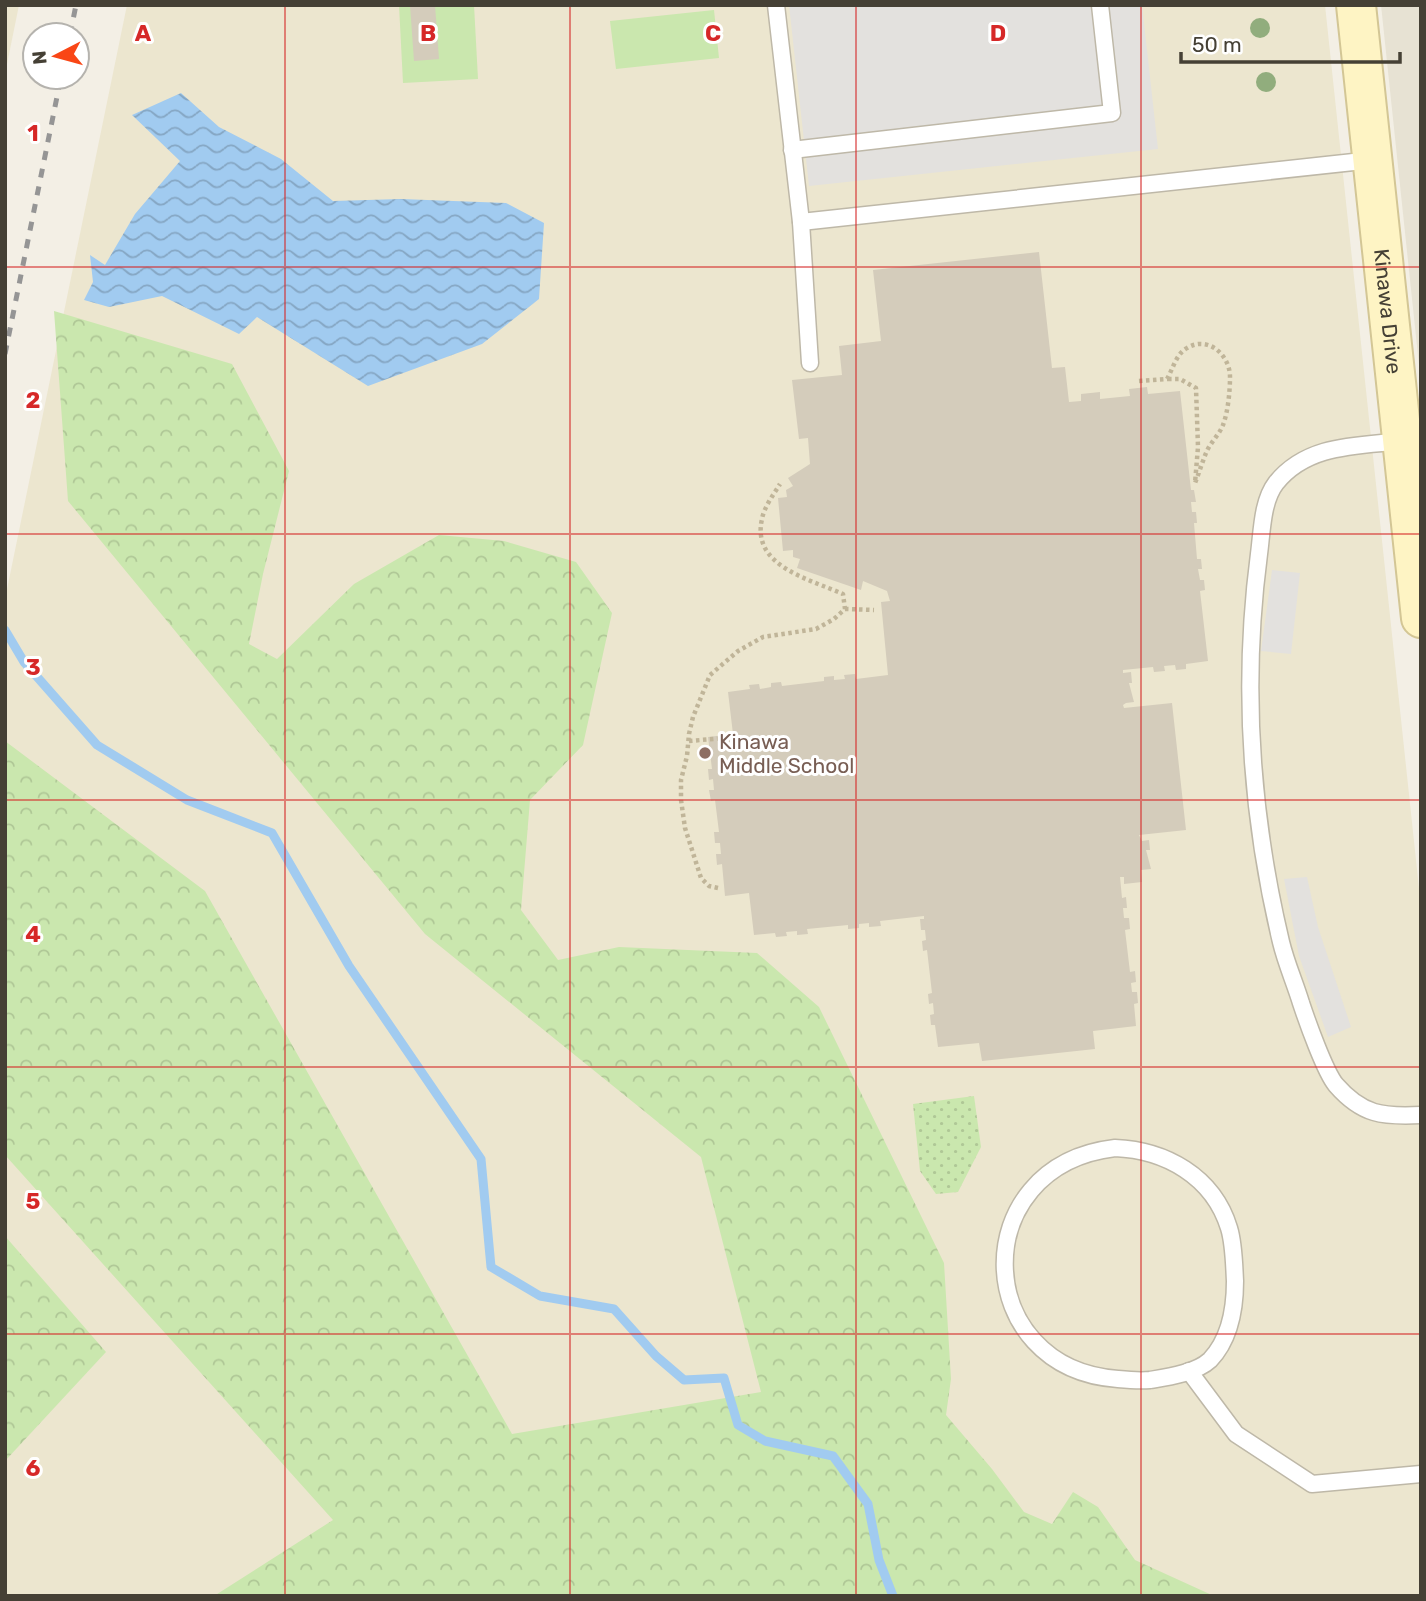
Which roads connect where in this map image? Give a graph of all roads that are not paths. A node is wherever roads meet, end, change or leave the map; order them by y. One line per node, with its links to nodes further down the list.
1 (776, 5): 4 (lane)
2 (1100, 5): 4 (lane)
3 (1356, 5): 5 (street, Kinawa Drive)
4 (792, 150): 6 (lane)
5 (1372, 159): 6 (lane); 8 (street, Kinawa Drive)
6 (801, 222): 7 (lane)
7 (810, 363)
8 (1402, 441): 9 (street, Kinawa Drive); 10 (lane)
9 (1421, 618)
10 (1421, 1115)
11 (1189, 1371): 11 (lane); 12 (lane)
12 (1421, 1474)

